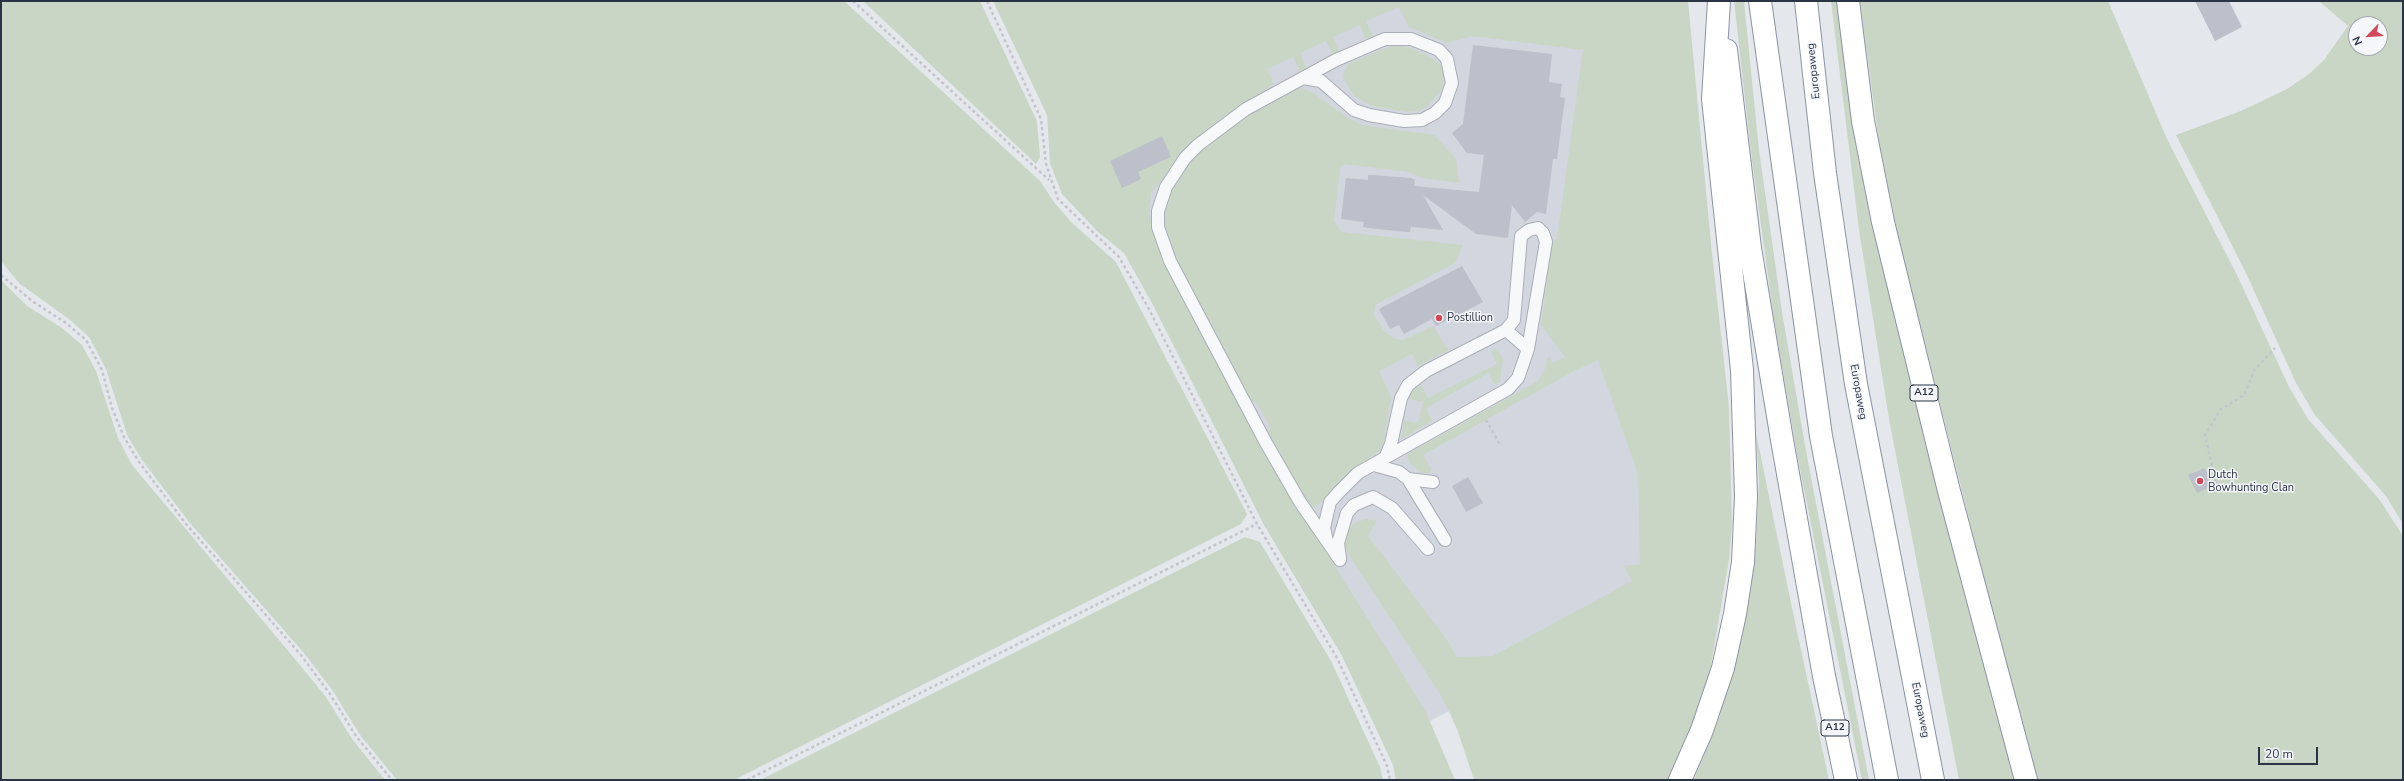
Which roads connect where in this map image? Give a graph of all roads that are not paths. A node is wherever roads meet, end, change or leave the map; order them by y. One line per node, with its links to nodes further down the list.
1 (1720, 1): 15 (highway, A12); 16 (highway, A12)
2 (1760, 1): 17 (highway)
3 (1806, 1): 18 (highway, Europaweg)
4 (1848, 1): 19 (highway, A12)
5 (1303, 78): 5 (lane); 12 (lane)
6 (1506, 330): 7 (lane); 7 (lane); 8 (lane)
7 (1528, 349): 8 (lane)
8 (1385, 458): 9 (lane)
9 (1374, 465): 10 (lane); 12 (lane)
10 (1408, 479): 11 (lane); 13 (lane)
11 (1433, 482)
12 (1327, 540): 14 (lane)
13 (1445, 540)
14 (1428, 549)
15 (1680, 780)
16 (1846, 780)
17 (1887, 780)
18 (1933, 780)
19 (2026, 780)

